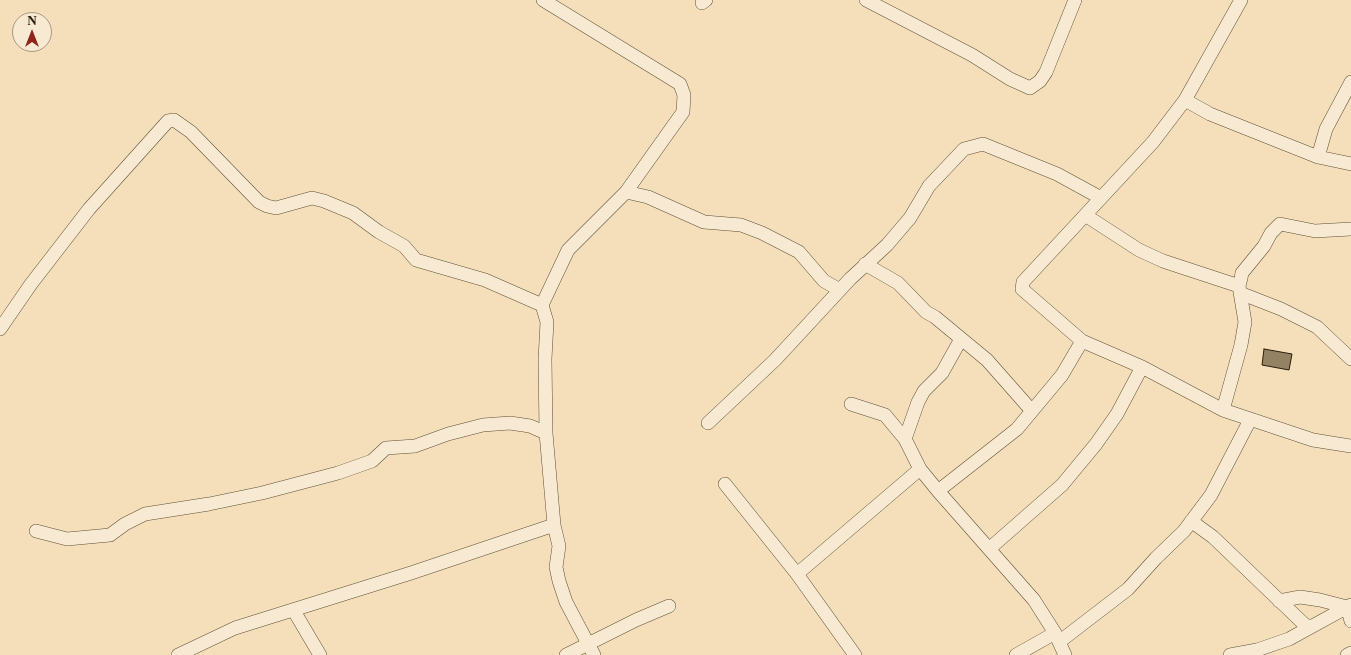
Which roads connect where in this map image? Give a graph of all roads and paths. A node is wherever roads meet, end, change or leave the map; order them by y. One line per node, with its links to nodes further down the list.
1 (866, 0): 2 (street)
2 (1075, 0)
3 (1241, 0): 6 (street)
4 (549, 1): 9 (street)
5 (1351, 82): 7 (street)
6 (1185, 100): 7 (street); 10 (street)
7 (1318, 158): 8 (street)
8 (1351, 164)
9 (626, 192): 14 (street); 16 (street)
10 (1100, 198): 11 (street); 13 (street)
11 (1085, 215): 15 (street); 19 (street)
12 (1351, 229): 15 (street)
13 (865, 264): 14 (street); 18 (street)
14 (840, 290): 26 (street)
15 (1240, 290): 20 (street); 23 (street)
16 (542, 305): 17 (street); 27 (street)
17 (0, 329)
18 (961, 339): 24 (street); 28 (street)
19 (1082, 340): 21 (street); 24 (street)
20 (1351, 359)
21 (1142, 367): 23 (street); 36 (street)
22 (851, 404): 28 (street)
23 (1223, 410): 25 (street)
24 (1032, 411): 32 (street)
25 (1250, 420): 29 (street); 33 (street)
26 (708, 423)
27 (546, 433): 34 (street); 35 (street)
28 (905, 439): 30 (street)
29 (1351, 446)
30 (920, 469): 32 (street); 37 (street)
31 (725, 484): 37 (street)
32 (938, 491): 36 (street)
33 (1191, 521): 38 (street); 44 (street)
34 (554, 525): 41 (street); 45 (street)
35 (36, 531)
36 (989, 549): 44 (street)
37 (797, 574): 50 (street)
38 (1279, 601): 40 (street); 43 (street)
39 (669, 606): 45 (street)
40 (1349, 606): 42 (street); 43 (street)
41 (294, 611): 47 (street); 48 (street)
42 (1351, 621)
43 (1310, 626): 53 (street)
44 (1057, 638): 51 (street); 52 (street)
45 (591, 650): 49 (street)
46 (1351, 653): 54 (street)
47 (178, 655)
48 (320, 655)
49 (566, 655)
50 (855, 655)
51 (1016, 655)
52 (1065, 655)
53 (1230, 655)
54 (1347, 655)

